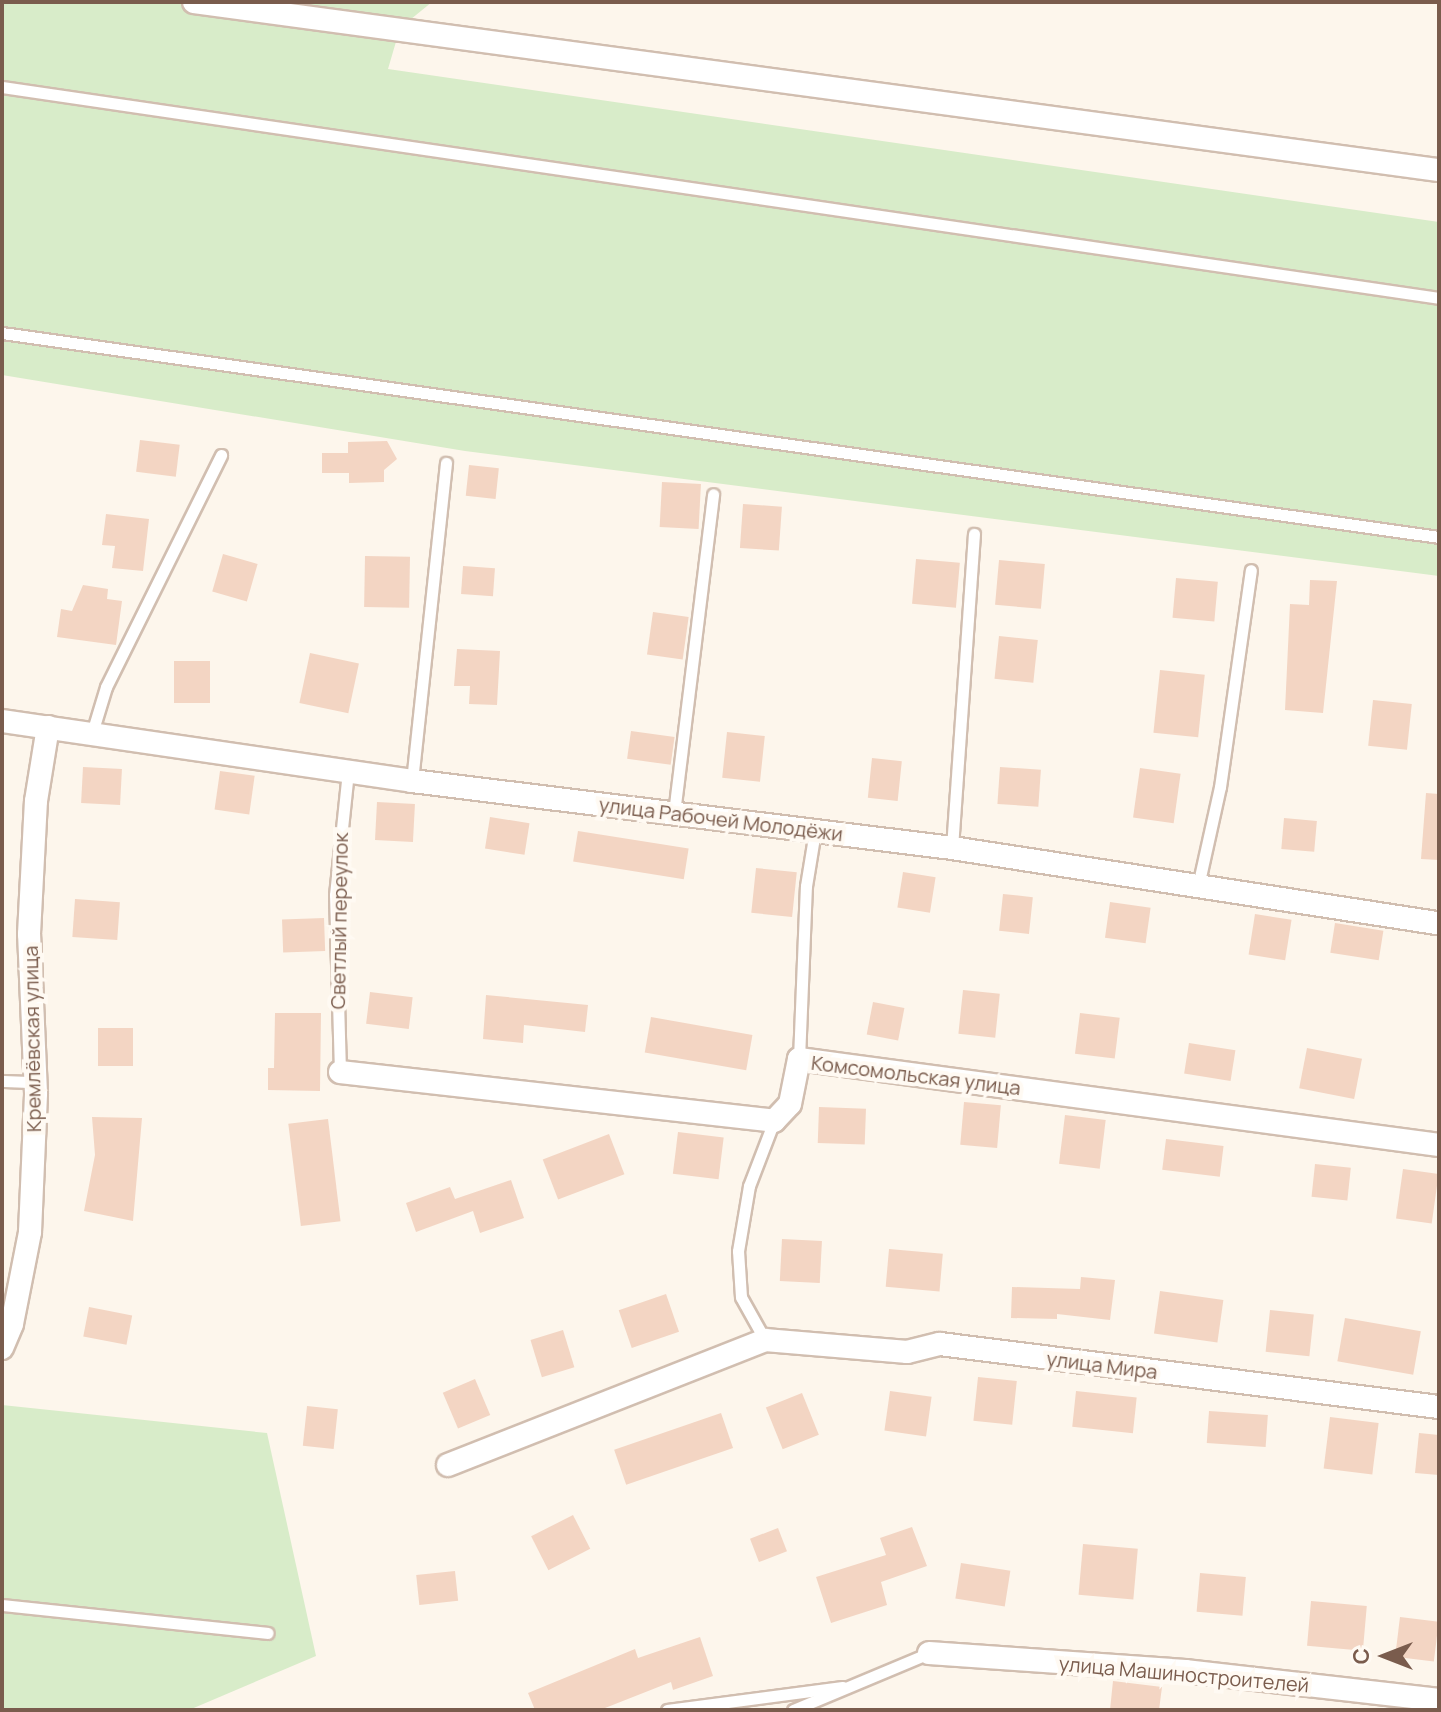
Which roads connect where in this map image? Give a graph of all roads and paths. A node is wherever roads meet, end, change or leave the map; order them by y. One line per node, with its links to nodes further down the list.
1 (194, 2): 2 (street)
2 (226, 4): 4 (street)
3 (2, 87): 5 (lane)
4 (1439, 170)
5 (1439, 298)
6 (2, 333): 11 (lane)
7 (221, 455): 15 (lane)
8 (446, 463): 17 (lane)
9 (713, 494): 18 (lane)
10 (974, 534): 20 (lane)
11 (1439, 537)
12 (1251, 570): 21 (lane)
13 (2, 721): 14 (street, улица Рабочей Молодёжи)
14 (48, 727): 15 (street, улица Рабочей Молодёжи); 26 (street, Кремлёвская улица)
15 (92, 733): 16 (street, улица Рабочей Молодёжи)
16 (348, 770): 17 (street, улица Рабочей Молодёжи); 24 (lane, Светлый переулок)
17 (412, 781): 18 (street, улица Рабочей Молодёжи)
18 (674, 813): 19 (street, улица Рабочей Молодёжи)
19 (815, 831): 20 (street, улица Рабочей Молодёжи); 23 (lane)
20 (952, 848): 21 (street, улица Рабочей Молодёжи)
21 (1198, 886): 22 (street, улица Рабочей Молодёжи)
22 (1439, 923)
23 (799, 1059): 27 (street, Комсомольская улица); 28 (street, Комсомольская улица)
24 (340, 1072): 27 (street)
25 (2, 1081): 26 (lane)
26 (36, 1082): 30 (street, Кремлёвская улица)
27 (774, 1121): 29 (lane)
28 (1439, 1145)
29 (765, 1340): 31 (street, улица Мира); 32 (street)
30 (2, 1348)
31 (1439, 1407)
32 (448, 1465)
33 (2, 1605): 34 (lane)
34 (268, 1633)
35 (929, 1653): 36 (lane); 37 (street, улица Машиностроителей)
36 (842, 1687): 38 (lane); 39 (lane)
37 (1439, 1700)
38 (667, 1710)
39 (793, 1710)

